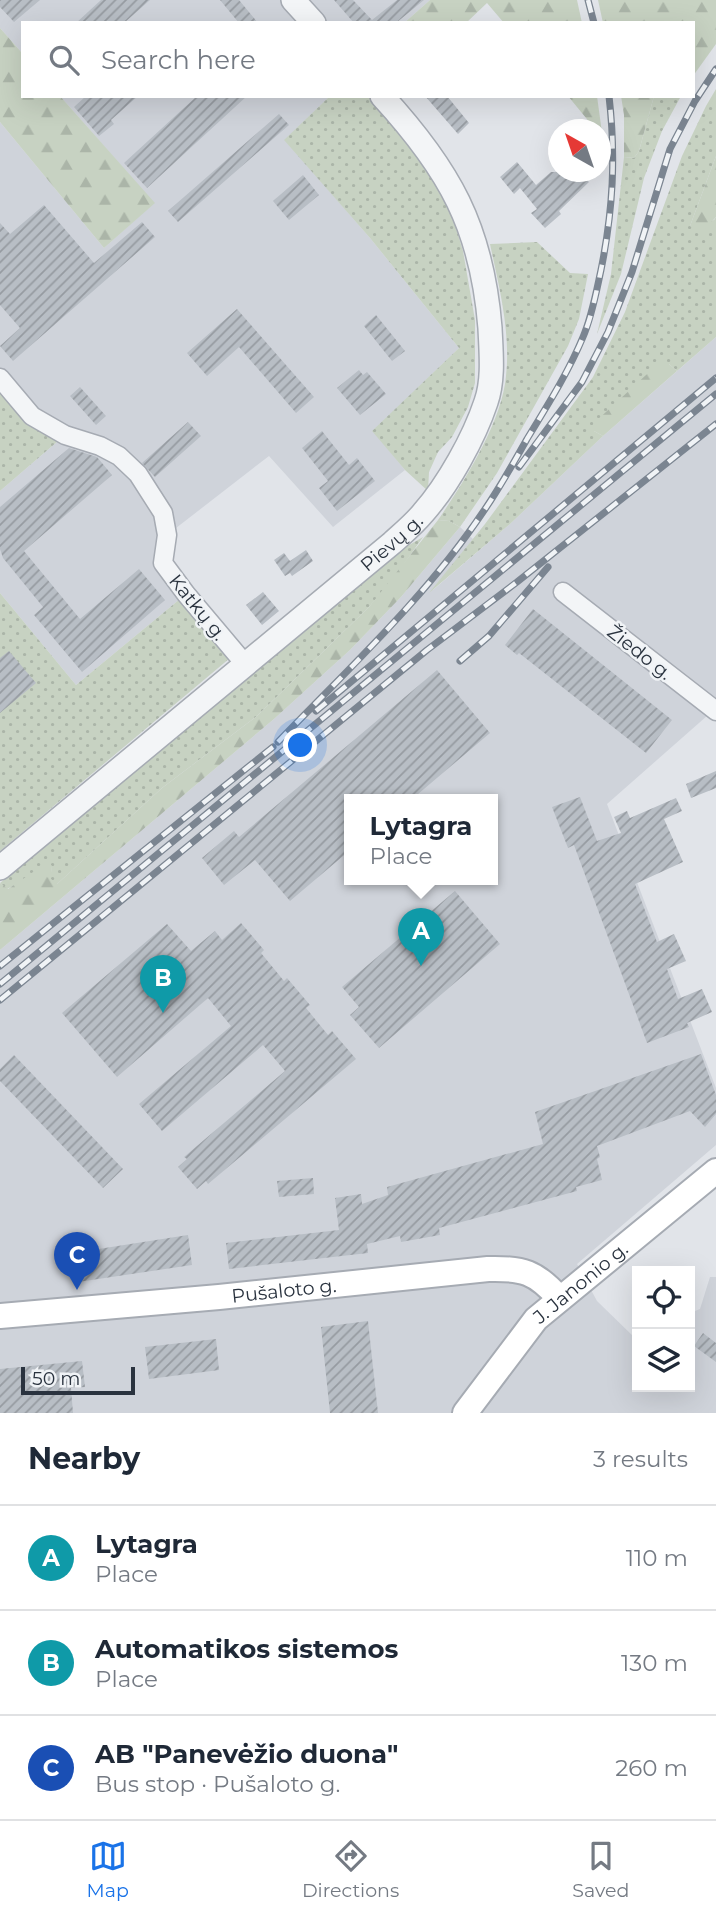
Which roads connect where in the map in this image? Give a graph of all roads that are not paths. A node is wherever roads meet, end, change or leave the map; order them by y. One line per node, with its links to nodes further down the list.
1 (293, 0): 2 (street)
2 (312, 21)
3 (384, 98): 6 (street, Pievų g.)
4 (0, 378): 6 (street, Katkų g.)
5 (563, 592): 7 (street, Žiedo g.)
6 (245, 664): 8 (street, Pievų g.)
7 (716, 712)
8 (0, 868)
9 (716, 1171): 10 (main road, J. Janonio g.)
10 (559, 1298): 11 (main road, Pušaloto g.); 12 (main road, J. Janonio g.)
11 (0, 1316)
12 (465, 1413)

